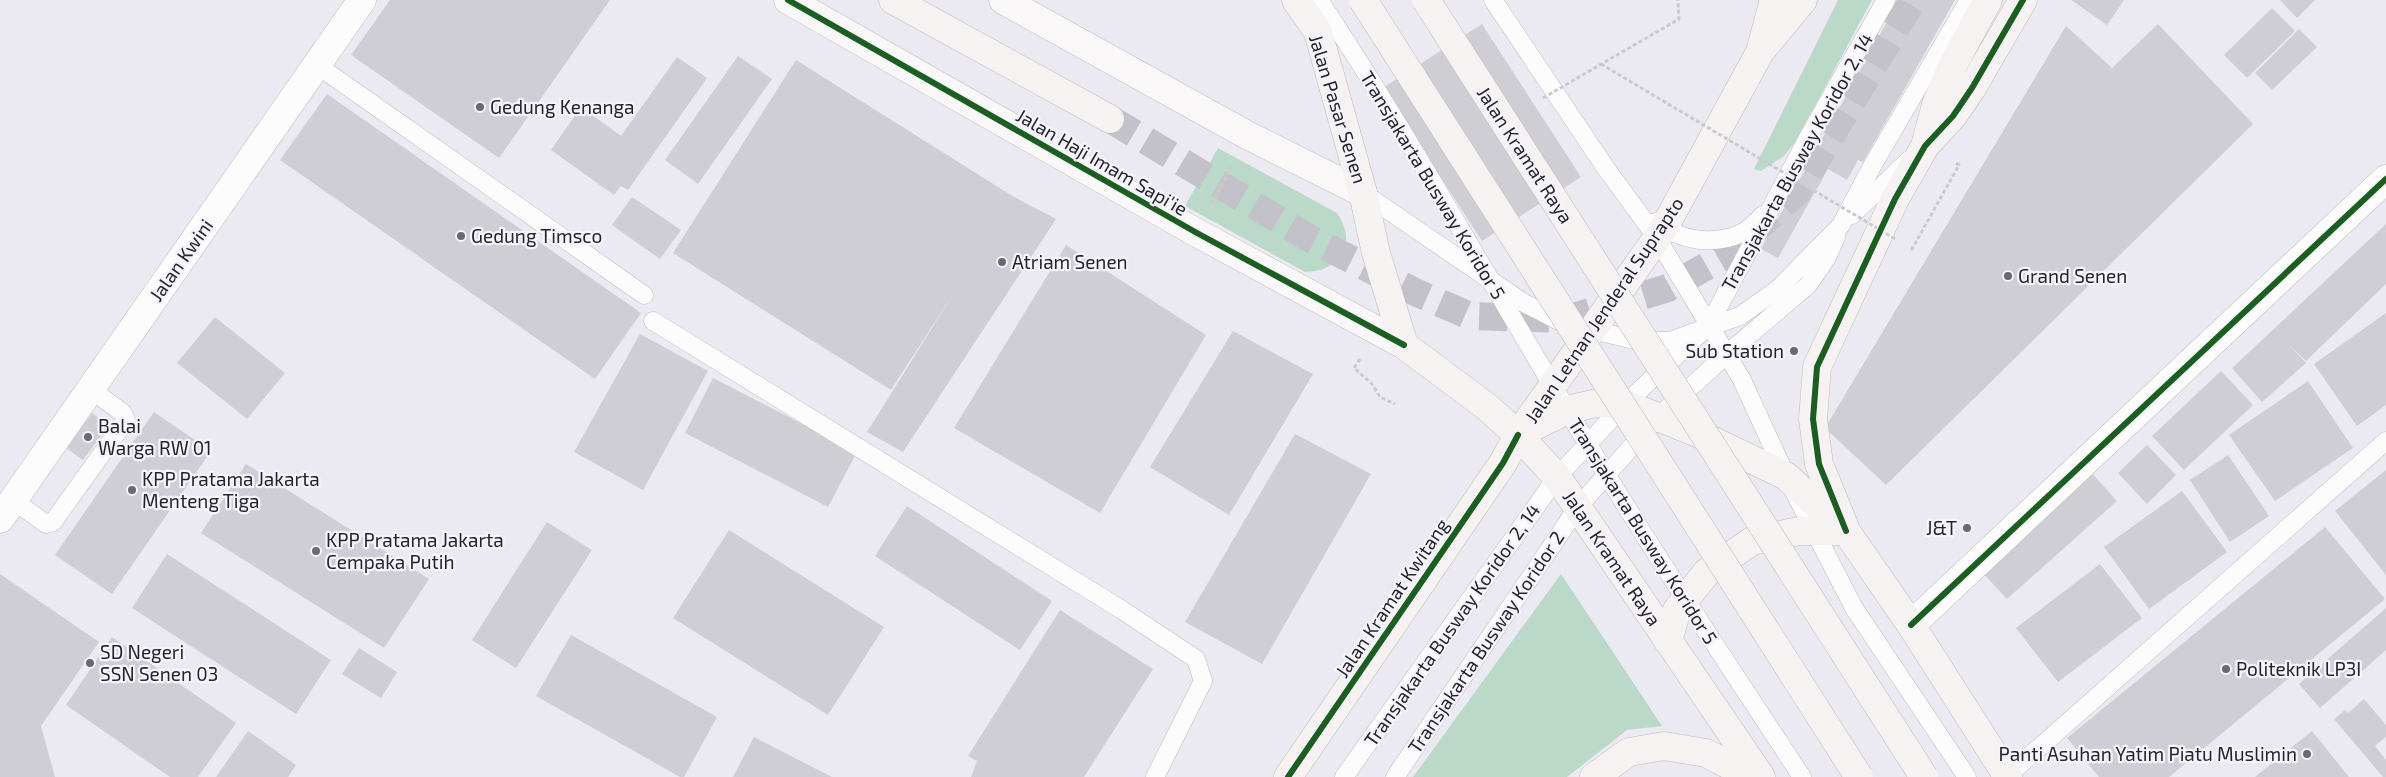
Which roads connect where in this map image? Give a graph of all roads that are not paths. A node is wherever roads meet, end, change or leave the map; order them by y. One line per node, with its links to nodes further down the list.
1 (362, 0): 18 (street, Jalan Kwini)
2 (788, 0): 32 (street, Jalan Haji Imam Sapi'ie)
3 (893, 0): 19 (main road)
4 (1003, 0): 20 (street)
5 (1029, 0): 20 (lane)
6 (1296, 0): 23 (main road, Jalan Pasar Senen)
7 (1319, 0): 27 (lane, Transjakarta Busway Koridor 5)
8 (1363, 0): 60 (main road, bridge)
9 (1426, 0): 61 (main road, Jalan Kramat Raya, bridge)
10 (1494, 0): 26 (lane)
11 (1774, 0): 17 (main road, Jalan Letnan Jenderal Suprapto)
12 (1804, 0): 17 (main road, Jalan Letnan Jenderal Suprapto)
13 (1886, 0): 24 (lane, Transjakarta Busway Koridor 2, 14)
14 (1968, 0): 25 (lane, Transjakarta Busway Koridor 2, 14)
15 (1988, 0): 21 (main road)
16 (2023, 0): 21 (main road)
17 (1760, 52): 26 (main road, Jalan Letnan Jenderal Suprapto)
18 (317, 65): 28 (lane); 35 (street, Jalan Kwini)
19 (1110, 119)
20 (1250, 130): 23 (street)
21 (1925, 146): 25 (lane); 48 (main road)
22 (2386, 179): 50 (street)
23 (1363, 193): 27 (lane); 32 (main road)
24 (1771, 209): 26 (lane); 30 (lane, Transjakarta Busway Koridor 2, 14)
25 (1841, 225): 30 (lane, Transjakarta Busway Koridor 2, 14); 33 (lane, Transjakarta Busway Koridor 2)
26 (1660, 233): 30 (lane); 31 (main road, Jalan Letnan Jenderal Suprapto)
27 (1489, 279): 31 (lane, Transjakarta Busway Koridor 2, 14); 34 (lane, Transjakarta Busway Koridor 5)
28 (644, 295)
29 (653, 321): 52 (lane)
30 (1709, 325): 31 (lane, Transjakarta Busway Koridor 2, 14); 33 (lane); 36 (lane, Transjakarta Busway Koridor 2, 14)
31 (1594, 330): 34 (main road, Jalan Letnan Jenderal Suprapto)
32 (1404, 345): 39 (main road, Jalan Haji Imam Sapi'ie)
33 (1727, 354): 38 (lane, Transjakarta Busway Koridor 2); 43 (lane)
34 (1554, 385): 37 (lane, Transjakarta Busway Koridor 5); 39 (main road, Jalan Letnan Jenderal Suprapto)
35 (90, 389): 46 (street, Jalan Kwini); 46 (lane)
36 (1625, 404): 37 (main road); 38 (main road); 41 (lane, Transjakarta Busway Koridor 2, 14)
37 (1567, 410): 39 (main road); 41 (lane, Transjakarta Busway Koridor 5)
38 (1658, 417): 42 (lane, Transjakarta Busway Koridor 2); 43 (main road)
39 (1518, 435): 44 (main road, Jalan Kramat Raya); 53 (main road, Jalan Kramat Kwitang)
40 (2386, 441): 63 (lane)
41 (1588, 443): 42 (lane, Transjakarta Busway Koridor 5); 44 (lane, Transjakarta Busway Koridor 2, 14)
42 (1606, 474): 45 (lane, Transjakarta Busway Koridor 2); 49 (lane, Transjakarta Busway Koridor 5)
43 (1786, 476): 47 (lane); 48 (main road)
44 (1557, 478): 45 (main road, Jalan Kramat Raya); 54 (lane, Transjakarta Busway Koridor 2, 14)
45 (1578, 507): 51 (main road, Jalan Kramat Raya); 55 (lane, Transjakarta Busway Koridor 2)
46 (7, 510)
47 (1814, 531): 48 (main road); 49 (main road); 62 (lane)
48 (1846, 531): 50 (main road)
49 (1685, 600): 51 (main road); 59 (lane, Transjakarta Busway Koridor 5)
50 (1911, 625): 63 (main road)
51 (1668, 640): 58 (main road, Jalan Kramat Raya)
52 (1156, 777)
53 (1288, 777)
54 (1344, 777)
55 (1395, 777)
56 (1594, 777): 57 (main road)
57 (1752, 777)
58 (1760, 777)
59 (1802, 777)
60 (1859, 777)
61 (1924, 777)
62 (1967, 777)
63 (2008, 777)

